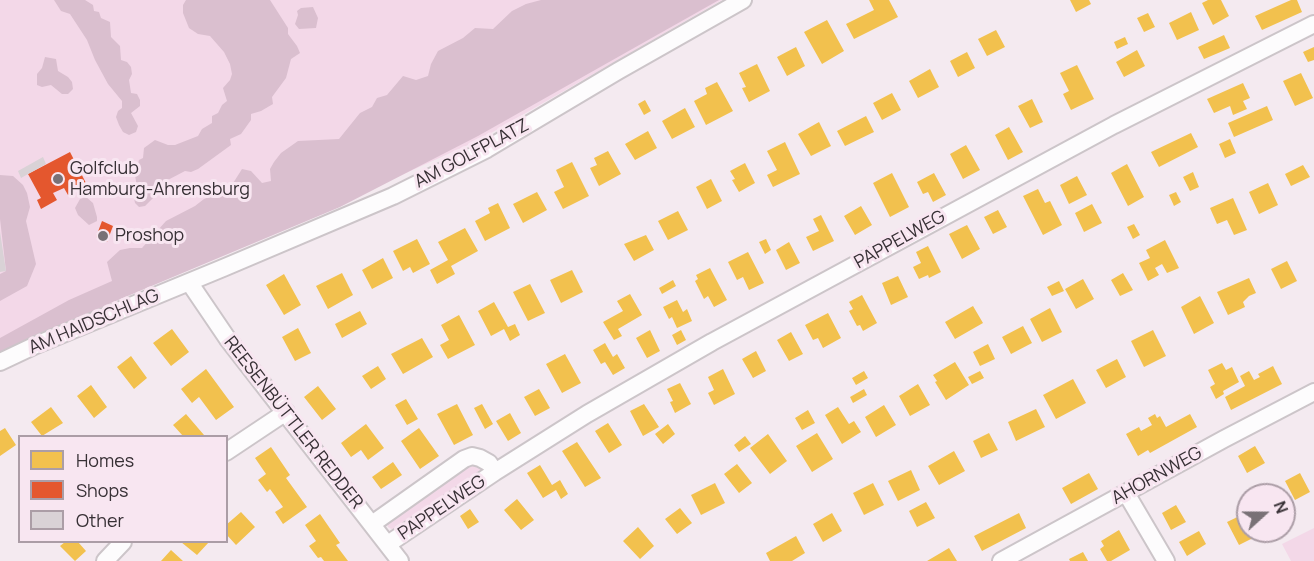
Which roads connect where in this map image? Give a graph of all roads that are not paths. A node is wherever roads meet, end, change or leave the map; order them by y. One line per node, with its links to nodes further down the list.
1 (743, 0): 3 (street, AM GOLFPLATZ)
2 (1314, 24): 8 (street, PAPPELWEG)
3 (189, 282): 4 (street, AM HAIDSCHLAG); 6 (street, REESENBÜTTLER REDDER)
4 (0, 362)
5 (1314, 392): 9 (street, AHORNWEG)
6 (286, 412): 7 (street); 10 (street, REESENBÜTTLER REDDER)
7 (228, 451)
8 (495, 472): 10 (street, PAPPELWEG); 12 (street, PAPPELWEG)
9 (1126, 493): 14 (street, AHORNWEG); 15 (street)
10 (372, 524): 12 (street, REESENBÜTTLER REDDER)
11 (122, 543): 13 (street)
12 (392, 555)
13 (105, 561)
14 (1001, 561)
15 (1166, 561)

